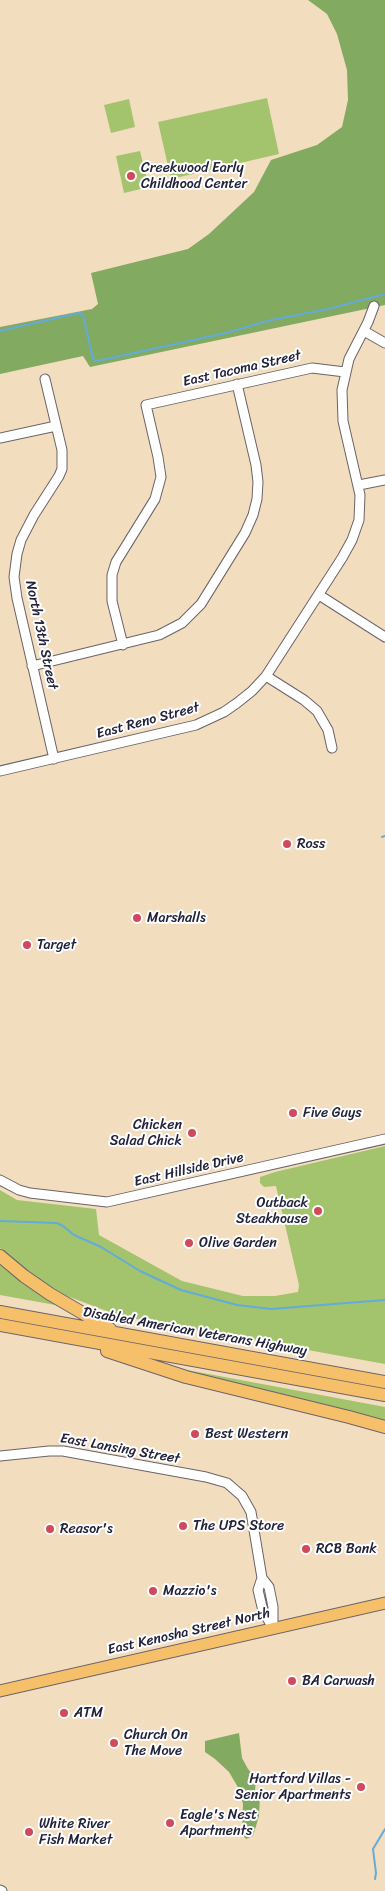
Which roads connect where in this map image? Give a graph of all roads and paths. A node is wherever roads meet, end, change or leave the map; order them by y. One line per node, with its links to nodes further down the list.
1 (374, 306): 2 (street, East Reno Street)
2 (364, 330): 3 (street); 4 (street, East Reno Street)
3 (385, 343)
4 (345, 372): 6 (street, East Tacoma Street); 10 (street, East Reno Street)
5 (45, 379): 7 (street, North 13th Street)
6 (237, 384): 13 (street); 13 (street, East Tacoma Street)
7 (56, 426): 8 (street); 14 (street, North 13th Street)
8 (0, 438)
9 (385, 480): 10 (street)
10 (358, 485): 11 (street, East Reno Street)
11 (319, 595): 12 (street); 15 (street, East Reno Street)
12 (385, 637)
13 (123, 645): 14 (street)
14 (32, 666): 17 (street, North 13th Street)
15 (266, 676): 16 (street); 17 (street, East Reno Street)
16 (332, 748)
17 (54, 759): 18 (street, East Reno Street)
18 (0, 771)
19 (385, 1139): 20 (street, East Hillside Drive)
20 (0, 1180)
21 (0, 1256): 24 (highway)
22 (0, 1312): 24 (highway, Disabled American Veterans Highway)
23 (0, 1325): 25 (highway, Disabled American Veterans Highway)
24 (118, 1333): 26 (highway, Disabled American Veterans Highway)
25 (65, 1336): 27 (highway, Disabled American Veterans Highway); 28 (highway)
26 (385, 1382)
27 (385, 1395)
28 (385, 1427)
29 (0, 1456): 31 (street, East Lansing Street)
30 (385, 1603): 31 (main road, East Kenosha Street North)
31 (273, 1628): 32 (main road, East Kenosha Street North)
32 (0, 1691)

